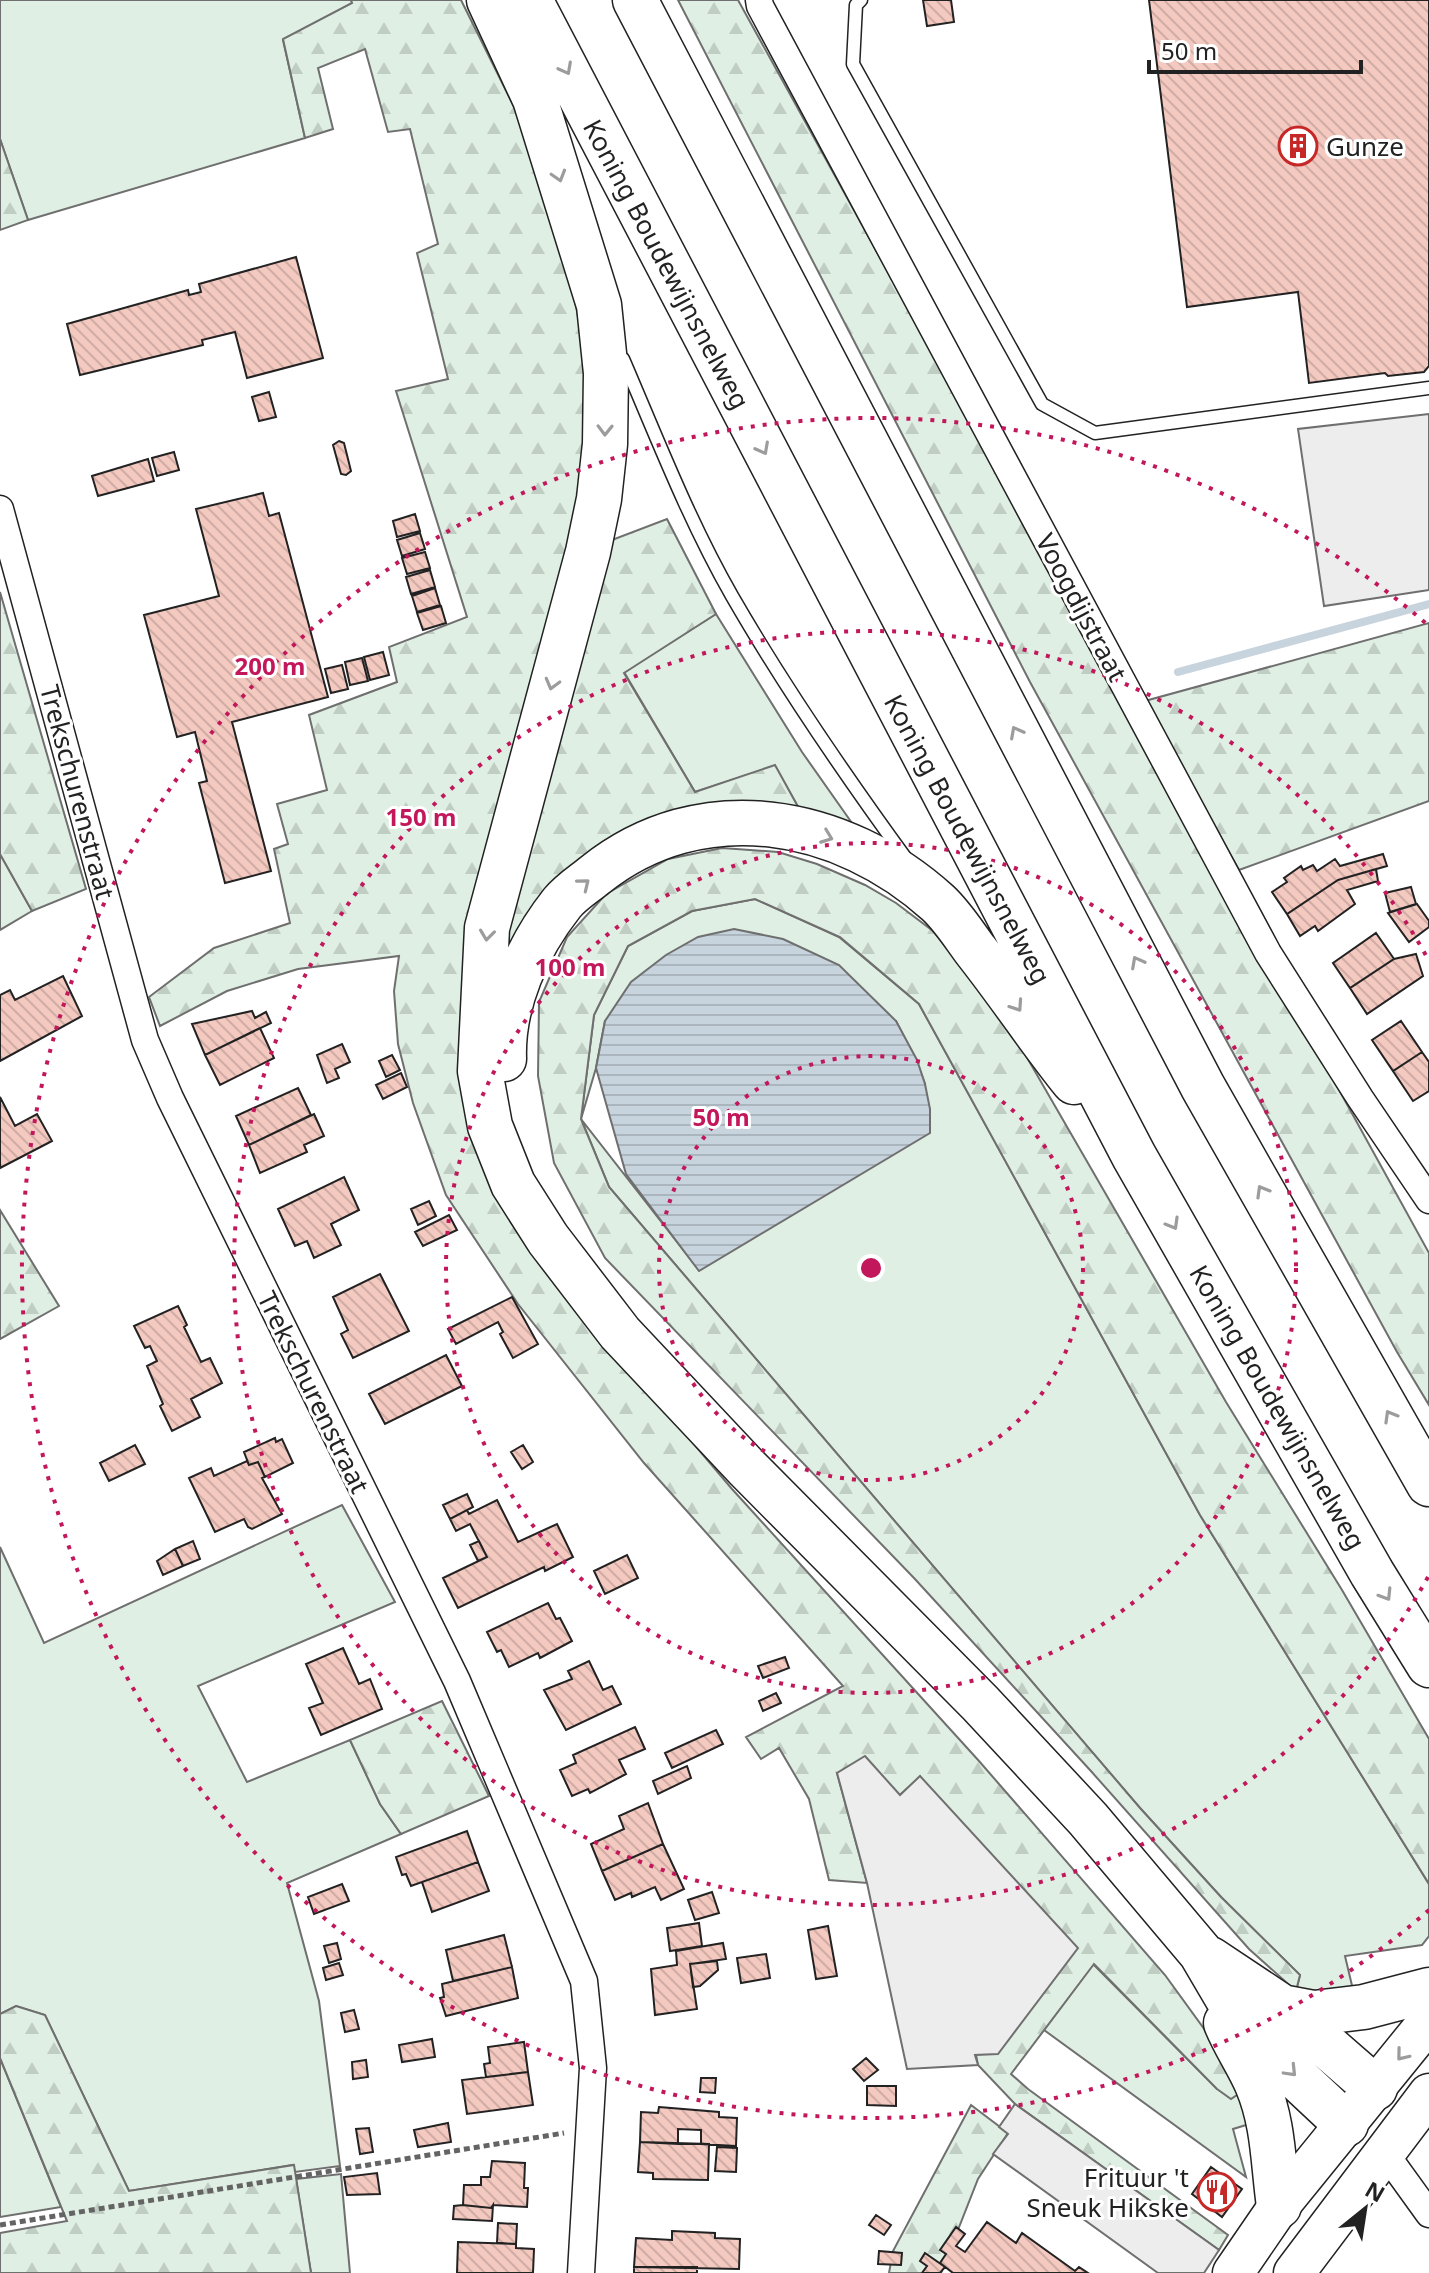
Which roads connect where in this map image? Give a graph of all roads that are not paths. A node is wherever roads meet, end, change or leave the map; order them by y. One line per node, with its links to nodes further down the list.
1 (489, 0): 6 (highway, one-way to 6)
2 (530, 0): 10 (highway, Koning Boudewijnsnelweg, one-way to 10)
3 (635, 0): 13 (highway, one-way to 3)
4 (759, 0): 11 (street, Voogdijstraat)
5 (861, 0): 7 (lane)
6 (599, 305): 9 (lane); 12 (highway, one-way to 12)
7 (1429, 388)
8 (0, 509): 25 (street, Trekschurenstraat)
9 (939, 904): 10 (highway, one-way to 10); 12 (highway, one-way to 9)
10 (1134, 1156): 14 (highway, Koning Boudewijnsnelweg, one-way to 14)
11 (1429, 1200)
12 (548, 1239): 15 (highway)
13 (1429, 1484)
14 (1429, 1665)
15 (1201, 1953): 17 (highway); 21 (highway, one-way to 21); 23 (highway)
16 (1429, 1990): 17 (highway)
17 (1282, 2007): 19 (highway)
18 (1429, 2021): 19 (main road, one-way to 19)
19 (1375, 2088): 21 (main road); 22 (main road)
20 (1429, 2094): 22 (main road)
21 (1346, 2124): 22 (main road); 23 (main road)
22 (1385, 2153): 24 (street); 27 (main road)
23 (1279, 2206): 26 (main road)
24 (1429, 2214)
25 (581, 2273)
26 (1233, 2273)
27 (1294, 2273)

